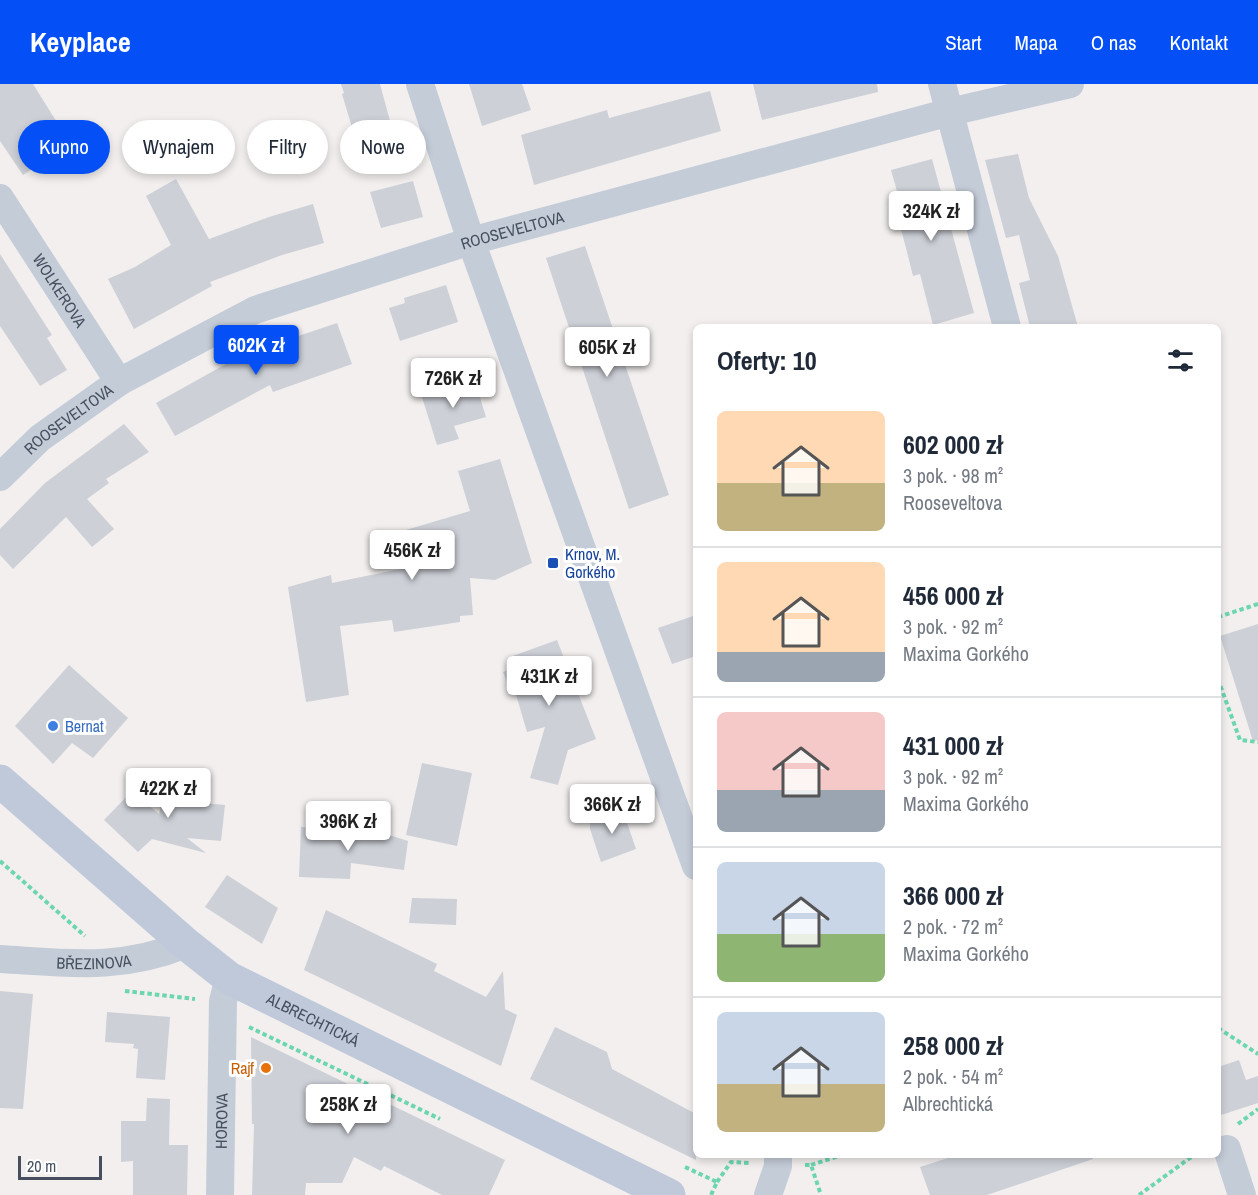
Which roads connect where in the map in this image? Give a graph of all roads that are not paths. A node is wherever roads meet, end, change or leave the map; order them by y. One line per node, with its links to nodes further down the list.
1 (420, 84): 6 (street)
2 (942, 84): 4 (street)
3 (1070, 84): 4 (street, ROOSEVELTOVA)
4 (950, 112): 6 (street, ROOSEVELTOVA); 7 (street)
5 (0, 198): 8 (street, WOLKEROVA)
6 (471, 241): 8 (street, ROOSEVELTOVA); 11 (street)
7 (1006, 324)
8 (119, 382): 9 (street, ROOSEVELTOVA)
9 (0, 477)
10 (0, 781): 13 (main road, ALBRECHTICKÁ)
11 (690, 829): 12 (street)
12 (693, 848)
13 (186, 944): 14 (street, BŘEZINOVA); 15 (main road, ALBRECHTICKÁ)
14 (0, 959)
15 (229, 978): 18 (street, HOROVA); 19 (main road, ALBRECHTICKÁ)
16 (1227, 1149): 21 (street)
17 (778, 1160): 20 (street)
18 (220, 1195)
19 (669, 1195)
20 (768, 1195)
21 (1242, 1195)

